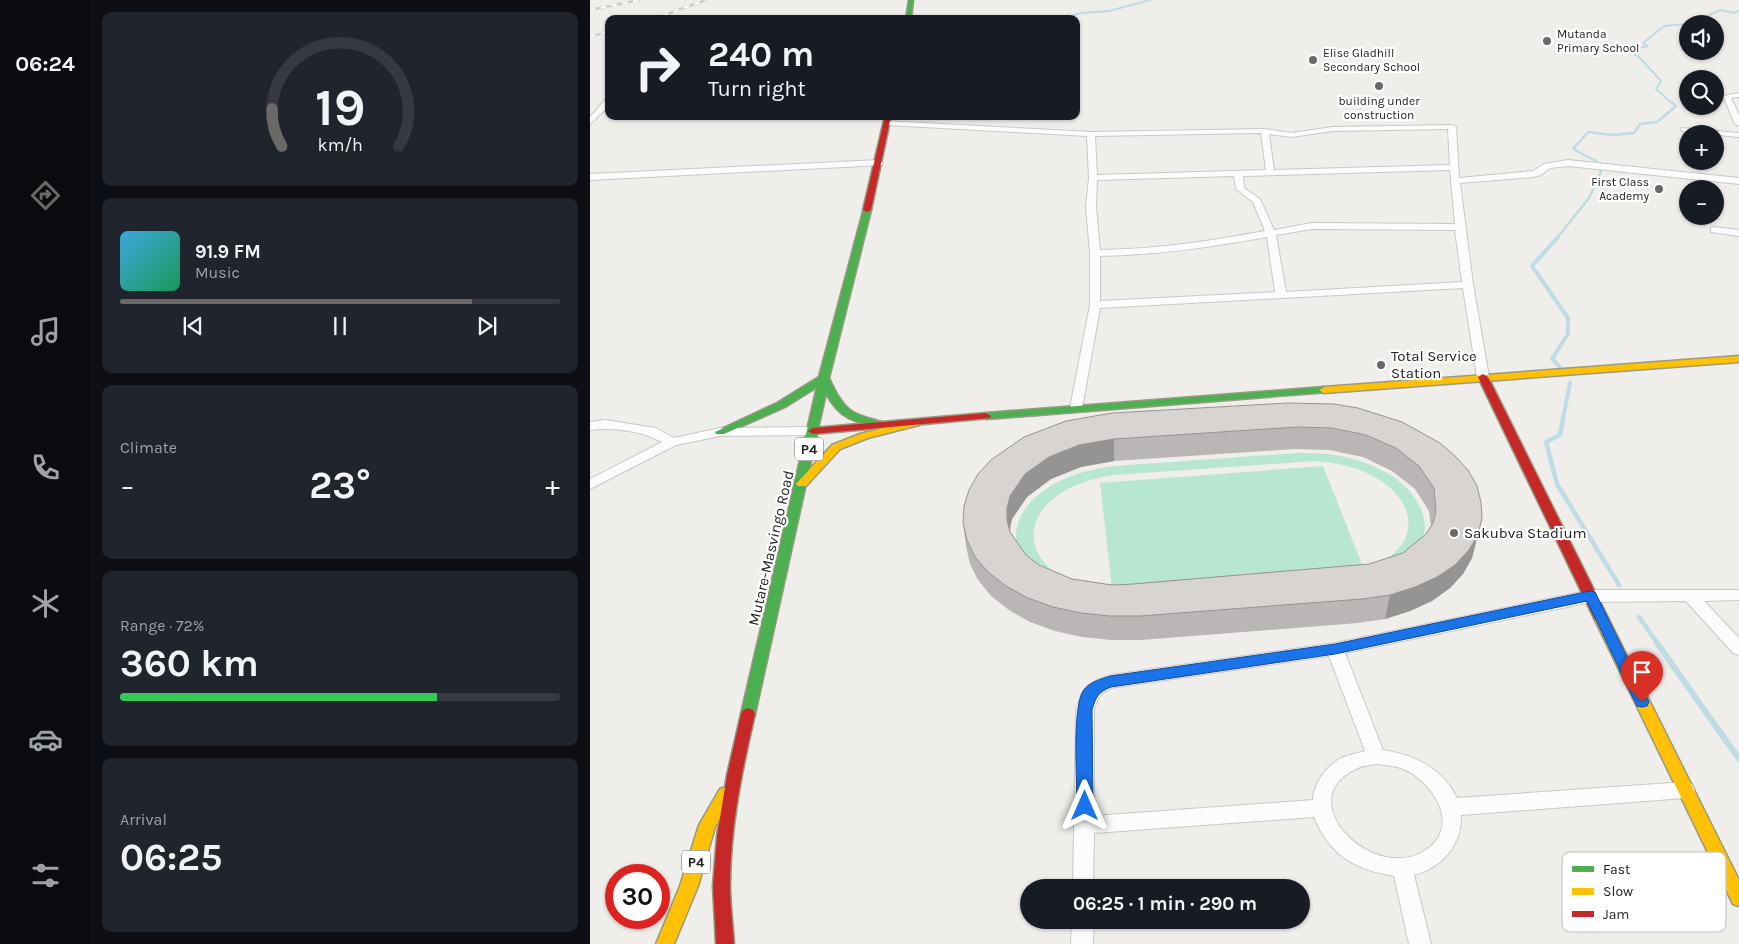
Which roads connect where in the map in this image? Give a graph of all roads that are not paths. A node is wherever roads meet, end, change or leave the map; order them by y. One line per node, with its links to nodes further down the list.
1 (911, 0): 2 (main road)
2 (909, 15)
3 (1739, 95): 7 (street)
4 (605, 105): 6 (street)
5 (888, 120): 9 (street); 12 (main road, Mutare-Masvingo Road / P4)
6 (590, 122)
7 (1739, 124)
8 (1265, 131): 9 (street); 13 (street); 14 (street)
9 (1091, 134): 17 (street)
10 (1724, 134): 11 (street)
11 (1739, 135)
12 (879, 163): 16 (street); 30 (main road, Mutare-Masvingo Road / P4)
13 (1453, 167): 14 (street); 18 (street)
14 (1270, 171): 15 (street)
15 (1238, 173): 17 (street); 22 (street)
16 (590, 177)
17 (1093, 178): 24 (street)
18 (1454, 181): 19 (street); 20 (street)
19 (1739, 181)
20 (1459, 227): 22 (street); 25 (street)
21 (1714, 230): 23 (street)
22 (1271, 233): 24 (street); 26 (street)
23 (1739, 233)
24 (1095, 253): 27 (street)
25 (1467, 285): 26 (street); 29 (street)
26 (1281, 295): 27 (street)
27 (1095, 305): 31 (street)
28 (1739, 359): 29 (main road)
29 (1483, 377): 31 (main road); 42 (main road)
30 (824, 378): 33 (main road); 35 (main road, Mutare-Masvingo Road / P4); 36 (main road)
31 (1076, 408): 32 (main road)
32 (914, 424): 33 (main road); 39 (main road)
33 (882, 425): 35 (main road)
34 (590, 426): 37 (street)
35 (814, 430): 36 (street); 39 (main road, Mutare-Masvingo Road / P4)
36 (720, 432): 37 (street)
37 (672, 442): 38 (street)
38 (590, 485)
39 (800, 486): 46 (main road, Mutare-Masvingo Road / P4)
40 (1690, 595): 41 (street); 42 (street); 43 (street)
41 (1739, 595)
42 (1590, 596): 44 (street); 47 (main road)
43 (1739, 648)
44 (1335, 649): 45 (street); 50 (street)
45 (1376, 756): 48 (street); 49 (street)
46 (732, 782): 57 (main road, Mutare-Masvingo Road / P4); 58 (main road, Mutare-Masvingo Road / P4)
47 (1685, 790): 49 (street); 51 (main road)
48 (1321, 808): 50 (street); 52 (street)
49 (1451, 808): 52 (street)
50 (1084, 825): 54 (street)
51 (1716, 852)
52 (1402, 868): 60 (street)
53 (1726, 872): 55 (main road)
54 (1083, 879)
55 (1739, 898)
56 (1083, 929): 59 (street)
57 (665, 944)
58 (725, 944)
59 (1082, 944)
60 (1420, 944)

